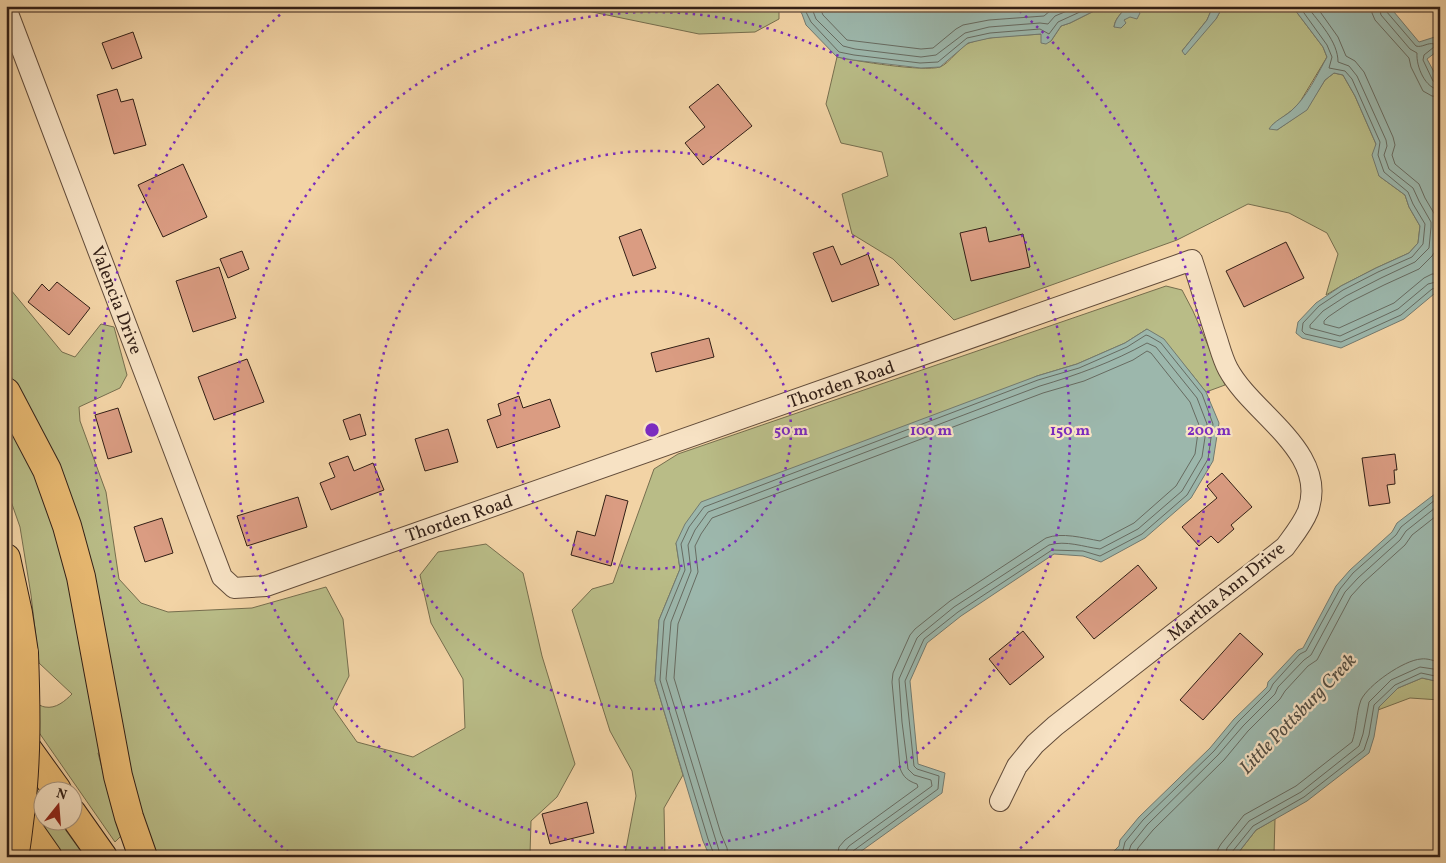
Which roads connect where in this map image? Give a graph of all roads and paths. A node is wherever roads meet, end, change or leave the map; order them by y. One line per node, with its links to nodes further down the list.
1 (6, 8): 5 (street, Valencia Drive)
2 (1192, 260): 5 (street, Thorden Road); 9 (street, Martha Ann Drive)
3 (6, 392): 14 (highway)
4 (6, 558): 11 (highway, bridge)
5 (234, 588)
6 (6, 718): 7 (highway)
7 (50, 780)
8 (6, 797): 12 (highway)
9 (1000, 801)
10 (82, 827): 13 (highway)
11 (14, 857)
12 (48, 857)
13 (103, 857)
14 (143, 857)

